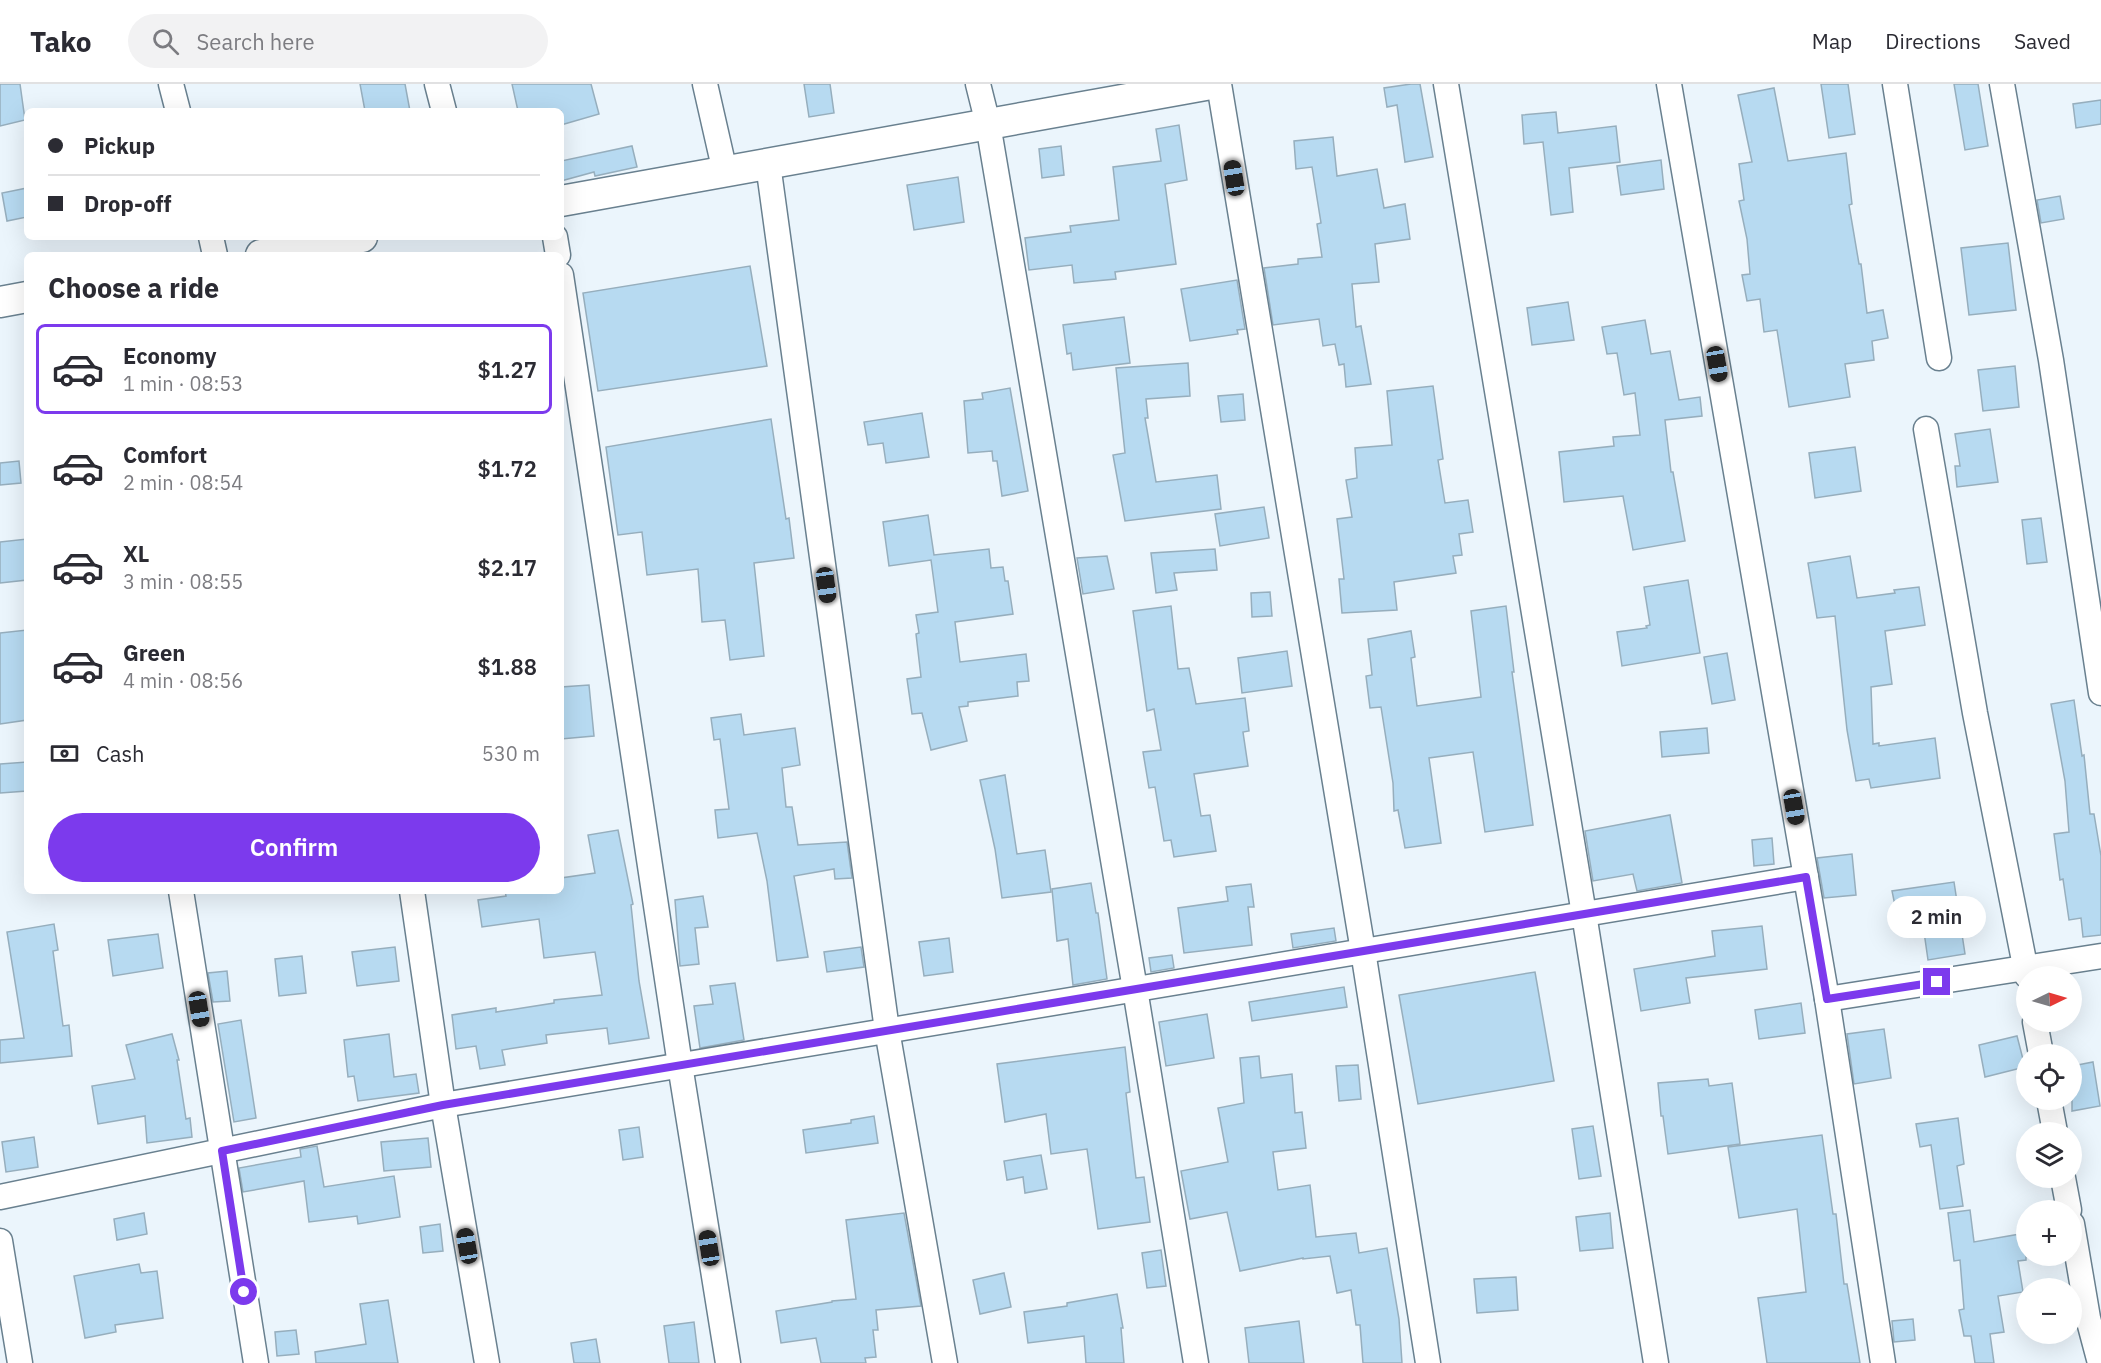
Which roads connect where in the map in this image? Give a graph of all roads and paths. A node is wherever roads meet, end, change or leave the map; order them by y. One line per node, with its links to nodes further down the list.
1 (171, 84): 11 (street)
2 (437, 84): 12 (street)
3 (705, 84): 15 (street)
4 (978, 84): 13 (street)
5 (1211, 84): 13 (street)
6 (1219, 84): 30 (street)
7 (1446, 84): 29 (street)
8 (1669, 84): 26 (street)
9 (1895, 84): 23 (street)
10 (2002, 84): 25 (street)
11 (177, 108)
12 (443, 108)
13 (988, 124): 14 (street); 35 (street)
14 (768, 164): 15 (street); 37 (street)
15 (725, 172): 16 (street)
16 (564, 200)
17 (352, 240): 18 (street)
18 (320, 250): 19 (street)
19 (296, 252)
20 (564, 295): 38 (street)
21 (24, 298): 22 (street)
22 (0, 302)
23 (1939, 358)
24 (1926, 429): 32 (street)
25 (2101, 693)
26 (1806, 877): 29 (street); 36 (street)
27 (181, 894): 40 (street)
28 (412, 894): 39 (street)
29 (1584, 914): 30 (street); 51 (street)
30 (1364, 951): 35 (street); 50 (street)
31 (2101, 956): 33 (street)
32 (2025, 966)
33 (2054, 966)
34 (2016, 973): 36 (street)
35 (1135, 989): 37 (street); 49 (street)
36 (1827, 999): 52 (street)
37 (887, 1030): 38 (street); 48 (street)
38 (680, 1065): 39 (street); 47 (street)
39 (443, 1105): 40 (street); 46 (street)
40 (222, 1151): 41 (street); 45 (street)
41 (0, 1197)
42 (0, 1241): 44 (street)
43 (2079, 1266): 53 (street)
44 (20, 1363)
45 (256, 1363)
46 (487, 1363)
47 (728, 1363)
48 (945, 1363)
49 (1196, 1363)
50 (1428, 1363)
51 (1656, 1363)
52 (1883, 1363)
53 (2100, 1363)

